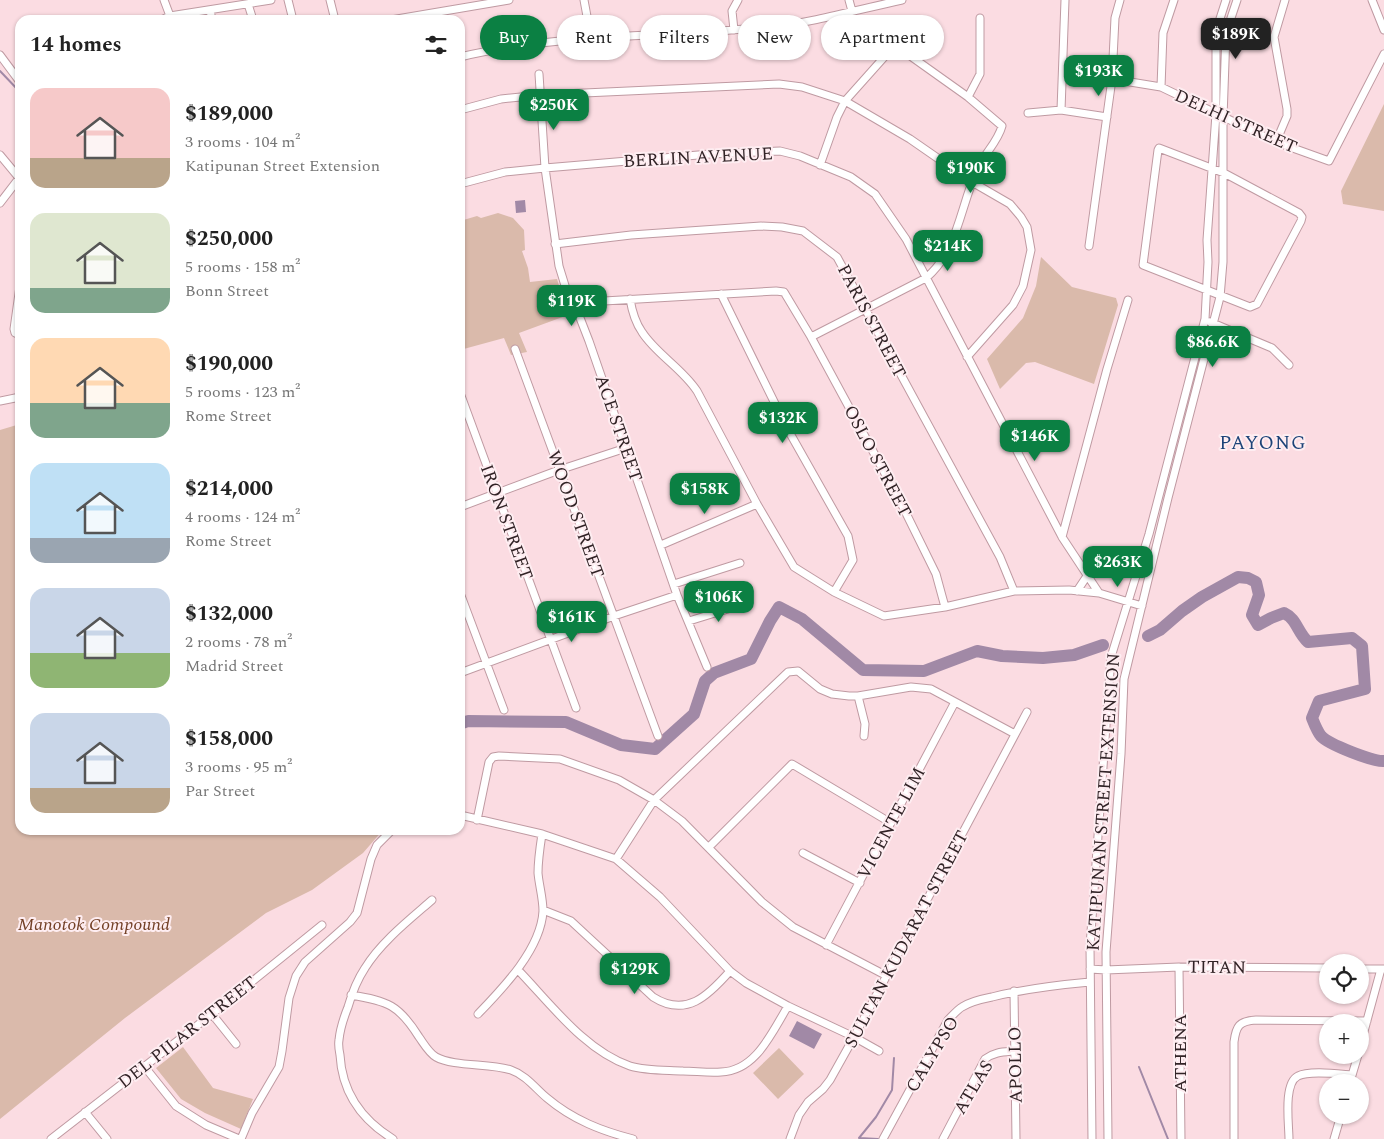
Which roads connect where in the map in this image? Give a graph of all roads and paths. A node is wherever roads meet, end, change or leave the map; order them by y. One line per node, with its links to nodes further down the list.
1 (164, 0): 20 (street)
2 (271, 0): 17 (street)
3 (288, 0): 24 (street)
4 (330, 0): 25 (street)
5 (509, 0): 26 (street)
6 (584, 0): 27 (street)
7 (738, 0): 29 (street)
8 (849, 0): 19 (street)
9 (902, 0): 19 (street)
10 (1065, 0): 44 (street)
11 (1120, 0): 38 (street)
12 (1174, 0): 39 (street)
13 (1226, 0): 46 (street, KATIPUNAN STREET EXTENSION)
14 (1237, 0): 48 (street, KATIPUNAN STREET EXTENSION)
15 (1284, 0): 49 (street)
16 (1372, 0): 30 (street)
17 (248, 4): 18 (street); 23 (street)
18 (210, 10): 21 (street); 22 (street)
19 (852, 11): 29 (street)
20 (170, 15)
21 (177, 15)
22 (211, 15)
23 (251, 15)
24 (292, 15)
25 (334, 15)
26 (421, 15)
27 (587, 15)
28 (980, 18): 41 (street)
29 (734, 30): 31 (street)
30 (1384, 30)
31 (630, 37)
32 (557, 42): 35 (street)
33 (1384, 54): 49 (street, DELHI STREET)
34 (0, 55): 37 (street)
35 (465, 56)
36 (540, 74): 40 (street, ACE STREET)
37 (15, 75)
38 (1112, 79): 39 (street, DELHI STREET); 47 (street)
39 (1161, 87): 46 (street, DELHI STREET)
40 (541, 94): 42 (street); 43 (street); 52 (street, ACE STREET)
41 (968, 97): 42 (street); 56 (street)
42 (845, 101): 51 (street); 56 (street)
43 (465, 109)
44 (1061, 110): 45 (street); 47 (street)
45 (1028, 114)
46 (1216, 114): 48 (street, DELHI STREET); 53 (street, KATIPUNAN STREET EXTENSION)
47 (1107, 117): 61 (street)
48 (1223, 118): 49 (street, DELHI STREET); 55 (street, KATIPUNAN STREET EXTENSION)
49 (1276, 142)
50 (0, 155): 54 (street)
51 (820, 165): 52 (street, BERLIN AVENUE); 62 (street, BERLIN AVENUE)
52 (545, 168): 57 (street, BERLIN AVENUE); 60 (street, ACE STREET)
53 (1213, 170): 55 (street); 63 (street, KATIPUNAN STREET EXTENSION); 63 (street)
54 (15, 172)
55 (1224, 173): 65 (street, KATIPUNAN STREET EXTENSION); 65 (street)
56 (972, 182): 62 (street); 74 (street)
57 (465, 183)
58 (15, 184): 59 (street)
59 (0, 203)
60 (555, 244): 68 (street, ACE STREET); 69 (street, PARIS STREET)
61 (1089, 246)
62 (926, 278): 69 (street); 74 (street, BERLIN AVENUE)
63 (1206, 290): 65 (street); 70 (street, KATIPUNAN STREET EXTENSION)
64 (721, 294): 66 (street, OSLO STREET); 72 (street, OSLO STREET); 93 (street)
65 (1220, 297): 71 (street, KATIPUNAN STREET EXTENSION)
66 (630, 299): 68 (street, OSLO STREET); 84 (street)
67 (1128, 300): 86 (street)
68 (575, 305): 81 (street, ACE STREET)
69 (865, 309): 72 (street); 91 (street, PARIS STREET)
70 (1205, 320): 71 (street); 79 (street, KATIPUNAN STREET EXTENSION)
71 (1214, 323): 75 (street); 80 (street, KATIPUNAN STREET EXTENSION)
72 (811, 338): 99 (street, OSLO STREET)
73 (515, 349): 82 (street, WOOD STREET)
74 (967, 358): 86 (street, BERLIN AVENUE)
75 (1290, 365)
76 (15, 398): 77 (street)
77 (0, 401)
78 (465, 407): 83 (street, IRON STREET)
79 (1175, 436): 80 (street); 97 (street, KATIPUNAN STREET EXTENSION)
80 (1183, 438): 100 (street, KATIPUNAN STREET EXTENSION)
81 (626, 448): 82 (street); 87 (street, ACE STREET)
82 (559, 470): 83 (street); 101 (street, WOOD STREET)
83 (496, 492): 85 (street); 103 (street, IRON STREET)
84 (757, 504): 87 (street); 93 (street)
85 (465, 505)
86 (1062, 537): 89 (street, BERLIN AVENUE)
87 (661, 545): 90 (street, ACE STREET)
88 (740, 563): 90 (street)
89 (1086, 576): 92 (street); 94 (street, BERLIN AVENUE)
90 (674, 584): 95 (street, ACE STREET)
91 (1014, 591): 92 (street); 99 (street)
92 (1077, 591): 94 (street)
93 (834, 592): 99 (street)
94 (1099, 593): 97 (street)
95 (678, 595): 101 (street); 102 (street, ACE STREET)
96 (744, 604): 102 (street)
97 (1128, 605): 100 (street); 131 (street, KATIPUNAN STREET EXTENSION)
98 (465, 607): 104 (street)
99 (945, 607)
100 (1142, 608): 135 (street, KATIPUNAN STREET EXTENSION)
101 (614, 616): 103 (street); 113 (street, WOOD STREET)
102 (688, 621): 105 (street, ACE STREET)
103 (550, 640): 104 (street); 109 (street, IRON STREET)
104 (485, 663): 106 (street); 110 (street)
105 (707, 667)
106 (465, 671)
107 (858, 696): 108 (street); 114 (street); 115 (street)
108 (956, 702): 112 (street); 118 (street, VICENTE LIM)
109 (576, 708)
110 (504, 710)
111 (1027, 712): 112 (street, SULTAN KUDARAT STREET)
112 (1015, 734): 137 (street, SULTAN KUDARAT STREET)
113 (658, 736)
114 (864, 736)
115 (654, 800): 117 (street); 121 (street); 123 (street)
116 (465, 817): 117 (street)
117 (477, 820): 119 (street)
118 (891, 824): 121 (street); 124 (street, VICENTE LIM)
119 (542, 834): 123 (street); 126 (street)
120 (387, 835): 156 (street)
121 (708, 847): 128 (street)
122 (803, 853): 124 (street)
123 (616, 859): 136 (street)
124 (860, 883): 128 (street, VICENTE LIM)
125 (432, 900): 140 (street)
126 (543, 910): 134 (street); 136 (street)
127 (322, 924): 142 (street, DEL PILAR STREET)
128 (826, 945): 137 (street)
129 (1179, 967): 130 (street, TITAN); 135 (street, TITAN); 165 (street, ATHENA)
130 (1319, 968)
131 (1090, 969): 135 (street, TITAN); 138 (street, KATIPUNAN STREET EXTENSION)
132 (1369, 969): 133 (street)
133 (1383, 969): 144 (street)
134 (518, 970): 141 (street); 143 (street)
135 (1106, 970): 164 (street, KATIPUNAN STREET EXTENSION)
136 (730, 971): 141 (street)
137 (887, 976): 146 (street, SULTAN KUDARAT STREET)
138 (1090, 982): 139 (street, CALYPSO); 163 (street, KATIPUNAN STREET EXTENSION)
139 (1014, 991): 149 (street, APOLLO); 160 (street, CALYPSO)
140 (352, 995): 157 (street); 158 (street)
141 (788, 1006): 146 (street)
142 (212, 1014): 147 (street); 150 (street, DEL PILAR STREET)
143 (478, 1014)
144 (1369, 1014)
145 (1319, 1021): 166 (street)
146 (854, 1037): 148 (street); 159 (street, SULTAN KUDARAT STREET)
147 (236, 1044)
148 (879, 1051)
149 (1014, 1051): 161 (street, ATLAS); 162 (street, APOLLO)
150 (144, 1066): 152 (street, DEL PILAR STREET); 156 (street)
151 (1319, 1074): 167 (street)
152 (85, 1112): 154 (street, DEL PILAR STREET); 155 (street)
153 (1338, 1124): 168 (street)
154 (51, 1139)
155 (107, 1139)
156 (240, 1139)
157 (393, 1139)
158 (633, 1139)
159 (790, 1139)
160 (883, 1139)
161 (943, 1139)
162 (1016, 1139)
163 (1092, 1139)
164 (1108, 1139)
165 (1181, 1139)
166 (1234, 1139)
167 (1289, 1139)
168 (1334, 1139)

